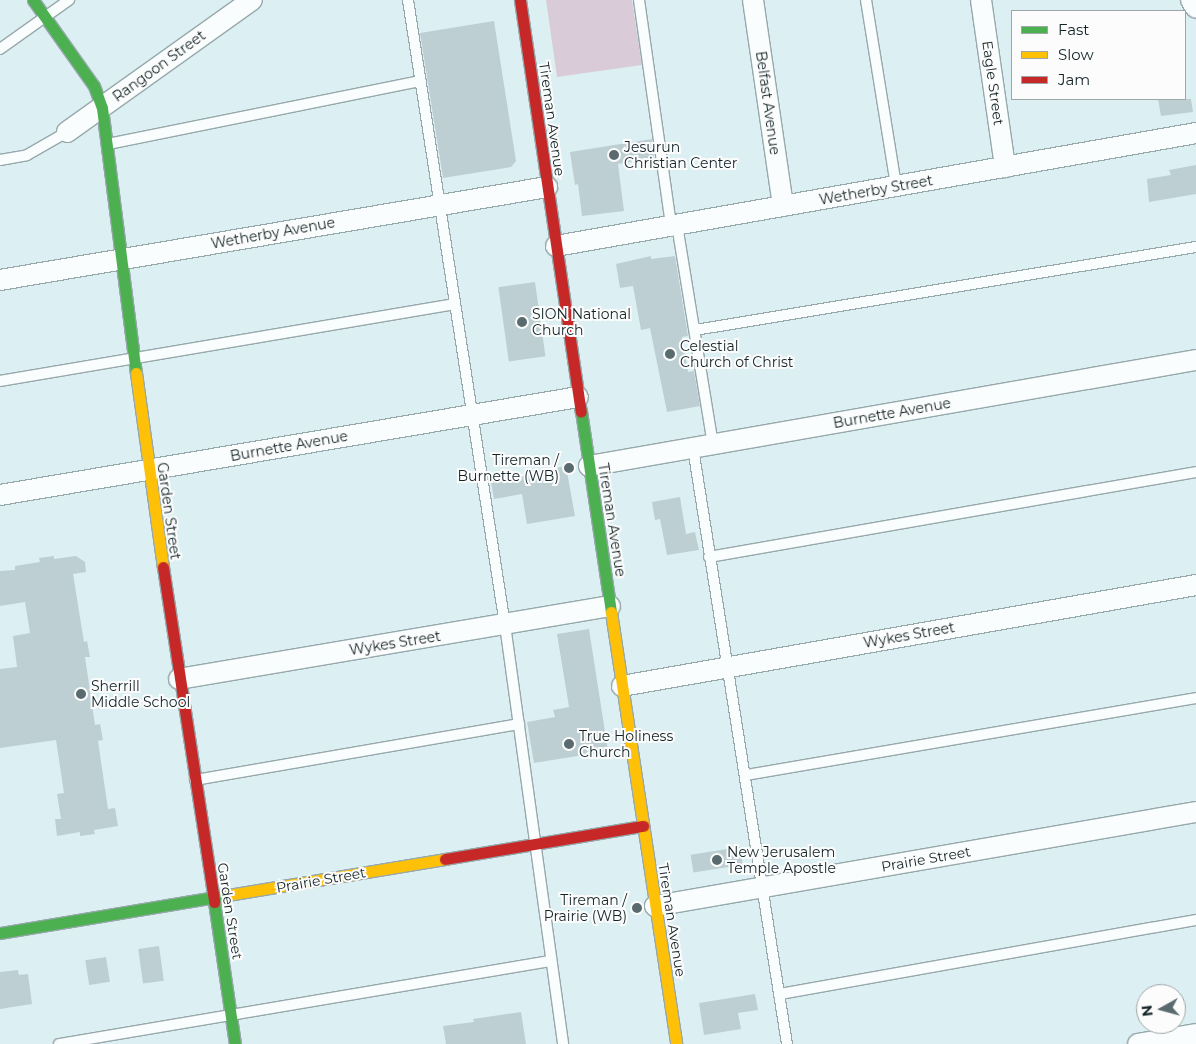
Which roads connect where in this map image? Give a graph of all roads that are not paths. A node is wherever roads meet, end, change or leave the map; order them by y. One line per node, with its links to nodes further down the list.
1 (32, 0): 12 (street, Garden Street)
2 (69, 0): 12 (lane)
3 (252, 0): 15 (street, Rangoon Street)
4 (408, 0): 14 (lane)
5 (520, 0): 22 (street, Tireman Avenue)
6 (639, 0): 25 (lane)
7 (753, 0): 24 (street, Belfast Avenue)
8 (866, 0): 21 (lane)
9 (981, 0): 20 (street, Eagle Street)
10 (1190, 0): 11 (street)
11 (1196, 8)
12 (45, 17): 13 (lane); 15 (street, Garden Street)
13 (0, 49)
14 (421, 81): 18 (lane); 23 (lane)
15 (102, 108): 16 (street, Rangoon Street); 18 (street, Garden Street)
16 (67, 132): 19 (lane)
17 (1196, 134): 20 (street, Wetherby Street)
18 (106, 144): 28 (street, Garden Street)
19 (0, 160)
20 (1006, 167): 21 (street, Wetherby Street)
21 (896, 186): 24 (street, Wetherby Street)
22 (547, 187): 23 (street, Wetherby Avenue); 26 (street, Tireman Avenue)
23 (440, 205): 28 (street, Wetherby Avenue); 30 (lane)
24 (783, 206): 25 (street, Wetherby Street)
25 (674, 225): 26 (street, Wetherby Street); 31 (lane)
26 (556, 246): 35 (street, Tireman Avenue)
27 (1196, 248): 31 (lane)
28 (120, 259): 29 (street, Wetherby Avenue); 32 (street, Garden Street)
29 (0, 280)
30 (455, 304): 32 (lane); 36 (lane)
31 (694, 330): 37 (lane)
32 (134, 359): 34 (lane); 40 (street, Garden Street)
33 (1196, 360): 37 (street, Burnette Avenue)
34 (0, 382)
35 (578, 397): 36 (street, Burnette Avenue); 39 (street, Tireman Avenue)
36 (472, 415): 40 (street, Burnette Avenue); 46 (lane)
37 (713, 444): 38 (street, Burnette Avenue)
38 (692, 448): 39 (street, Burnette Avenue); 43 (lane)
39 (589, 466): 45 (street, Tireman Avenue)
40 (148, 470): 42 (street, Burnette Avenue); 48 (street, Garden Street)
41 (1196, 472): 43 (lane)
42 (0, 495)
43 (709, 557): 47 (lane)
44 (1196, 585): 47 (street, Wykes Street)
45 (610, 606): 46 (street, Wykes Street); 49 (street, Tireman Avenue)
46 (505, 625): 48 (street, Wykes Street); 51 (lane)
47 (728, 666): 49 (street, Wykes Street); 52 (lane)
48 (179, 679): 53 (street, Garden Street)
49 (622, 686): 55 (street, Tireman Avenue)
50 (1196, 698): 52 (lane)
51 (519, 724): 53 (lane); 56 (lane)
52 (746, 775): 57 (lane)
53 (194, 780): 58 (street, Garden Street)
54 (1196, 812): 57 (street, Prairie Street)
55 (643, 826): 56 (street, Prairie Street); 59 (street, Tireman Avenue)
56 (536, 844): 58 (street, Prairie Street); 62 (lane)
57 (764, 887): 59 (street, Prairie Street); 63 (lane)
58 (212, 898): 61 (street, Prairie Street); 64 (street, Garden Street)
59 (655, 906): 69 (street, Tireman Avenue)
60 (1196, 920): 63 (lane)
61 (0, 934)
62 (551, 961): 64 (lane); 68 (lane)
63 (780, 994): 70 (lane)
64 (230, 1014): 66 (lane); 67 (street, Garden Street)
65 (1196, 1034): 71 (street)
66 (59, 1044)
67 (234, 1044)
68 (563, 1044)
69 (676, 1044)
70 (787, 1044)
71 (1138, 1044)

